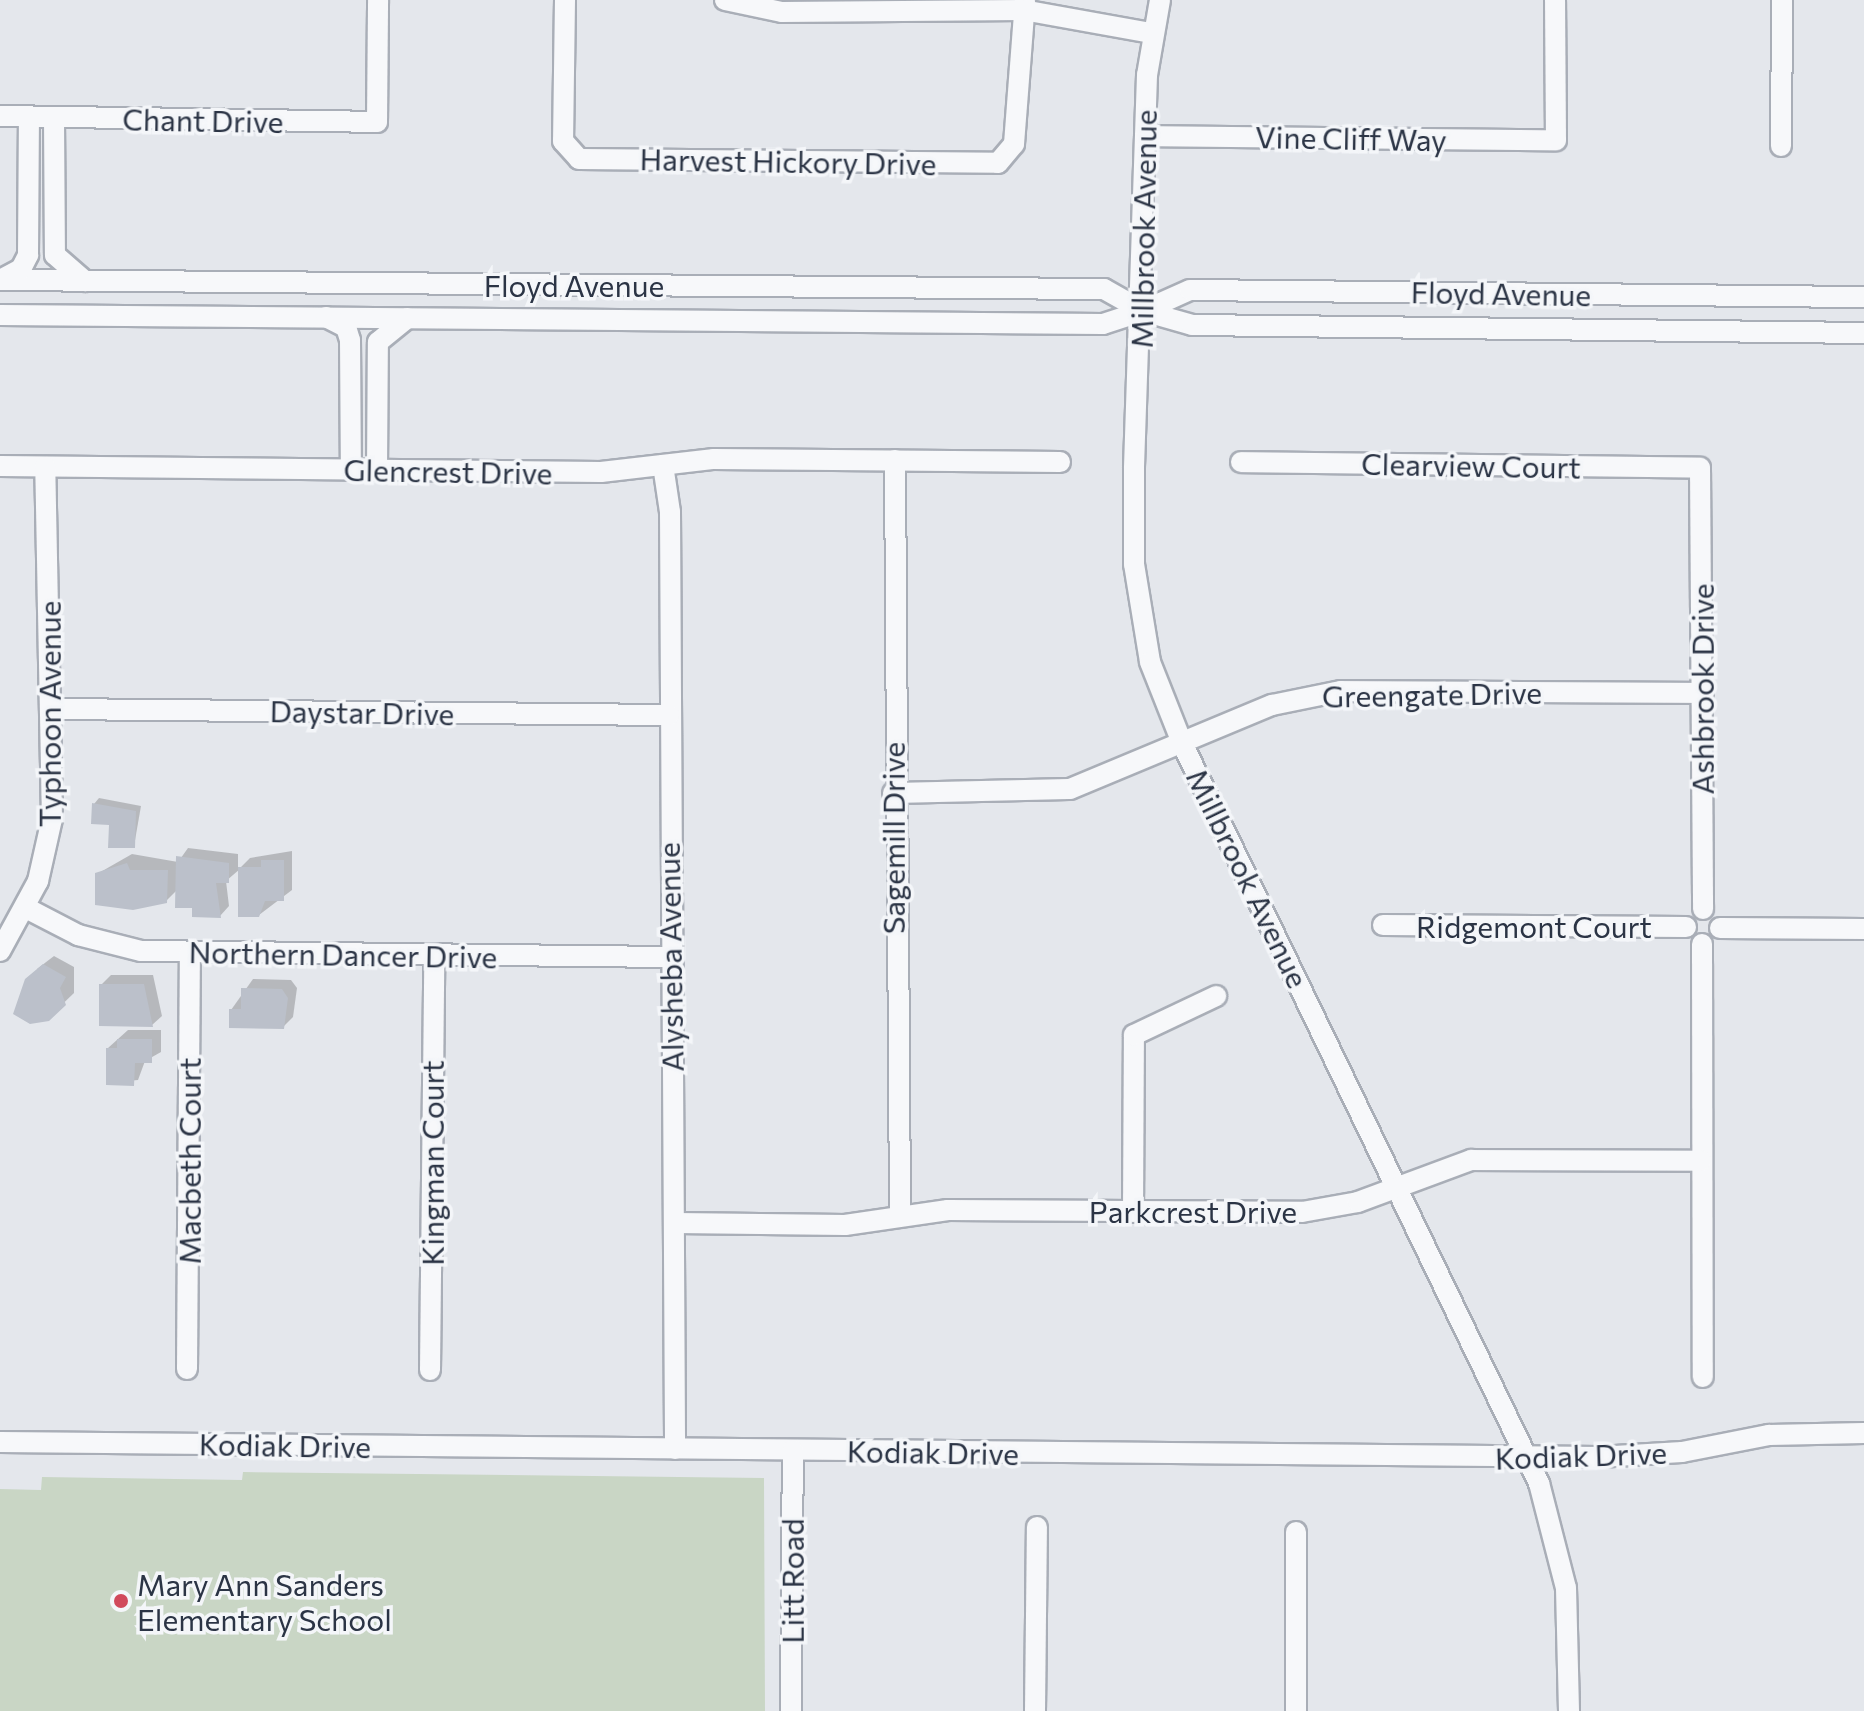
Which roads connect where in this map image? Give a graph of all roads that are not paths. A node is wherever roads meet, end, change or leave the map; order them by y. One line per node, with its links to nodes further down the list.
1 (378, 0): 11 (street, Chant Drive)
2 (565, 0): 7 (street, Harvest Hickory Drive)
3 (725, 0): 7 (street)
4 (1160, 0): 8 (street, Millbrook Avenue)
5 (1555, 0): 12 (street, Vine Cliff Way)
6 (1782, 0): 13 (street)
7 (1024, 5): 8 (street)
8 (1151, 33): 12 (street, Millbrook Avenue)
9 (0, 116): 10 (street, Chant Drive)
10 (29, 119): 11 (street, Chant Drive); 14 (street)
11 (54, 119): 15 (street)
12 (1145, 136): 17 (street, Millbrook Avenue)
13 (1781, 146)
14 (0, 280): 15 (street, Floyd Avenue)
15 (85, 281): 17 (street, Floyd Avenue)
16 (1864, 297): 17 (street, Floyd Avenue)
17 (1143, 311): 20 (street, Floyd Avenue); 21 (street, Floyd Avenue); 34 (street, Millbrook Avenue)
18 (0, 315): 19 (street, Floyd Avenue)
19 (326, 317): 20 (street, Floyd Avenue); 29 (street)
20 (408, 318): 30 (street)
21 (1864, 333)
22 (895, 460): 23 (street, Glencrest Drive); 25 (street, Glencrest Drive); 35 (street, Sagemill Drive)
23 (1060, 462)
24 (1241, 462): 28 (street, Clearview Court)
25 (663, 465): 30 (street, Glencrest Drive); 33 (street, Alysheba Avenue)
26 (0, 466): 27 (street, Glencrest Drive)
27 (45, 467): 29 (street, Glencrest Drive); 32 (street, Typhoon Avenue)
28 (1700, 468): 31 (street, Ashbrook Drive)
29 (351, 470): 30 (street, Glencrest Drive)
30 (377, 470)
31 (1703, 693): 34 (street, Greengate Drive); 37 (street, Ashbrook Drive)
32 (55, 709): 33 (street, Daystar Drive); 36 (street, Typhoon Avenue)
33 (669, 715): 46 (street, Alysheba Avenue)
34 (1182, 743): 35 (street, Greengate Drive); 49 (street, Millbrook Avenue)
35 (893, 793): 51 (street, Sagemill Drive)
36 (26, 908): 43 (street, Typhoon Avenue); 44 (street, Northern Dancer Drive)
37 (1703, 909): 39 (street); 40 (street)
38 (1383, 925): 39 (street, Ridgemont Court)
39 (1686, 927): 42 (street)
40 (1720, 928): 41 (street); 42 (street)
41 (1864, 929)
42 (1702, 944): 48 (street)
43 (0, 951)
44 (190, 953): 45 (street, Northern Dancer Drive); 53 (street, Macbeth Court)
45 (434, 955): 46 (street, Northern Dancer Drive); 54 (street, Kingman Court)
46 (668, 957): 52 (street, Alysheba Avenue)
47 (1216, 996): 50 (street)
48 (1701, 1161): 49 (street, Parkcrest Drive); 55 (street)
49 (1399, 1183): 50 (street, Parkcrest Drive); 60 (street, Millbrook Avenue)
50 (1133, 1212): 51 (street, Parkcrest Drive)
51 (900, 1215): 52 (street, Parkcrest Drive)
52 (676, 1223): 58 (street, Alysheba Avenue)
53 (187, 1369)
54 (430, 1370)
55 (1703, 1377)
56 (1864, 1433): 60 (street, Kodiak Drive)
57 (0, 1442): 58 (street, Kodiak Drive)
58 (675, 1449): 59 (street, Kodiak Drive)
59 (793, 1450): 60 (street, Kodiak Drive); 63 (street, Litt Road)
60 (1526, 1455): 66 (street, Millbrook Avenue)
61 (1037, 1527): 64 (street)
62 (1296, 1532): 65 (street)
63 (791, 1711)
64 (1035, 1711)
65 (1296, 1711)
66 (1569, 1711)

